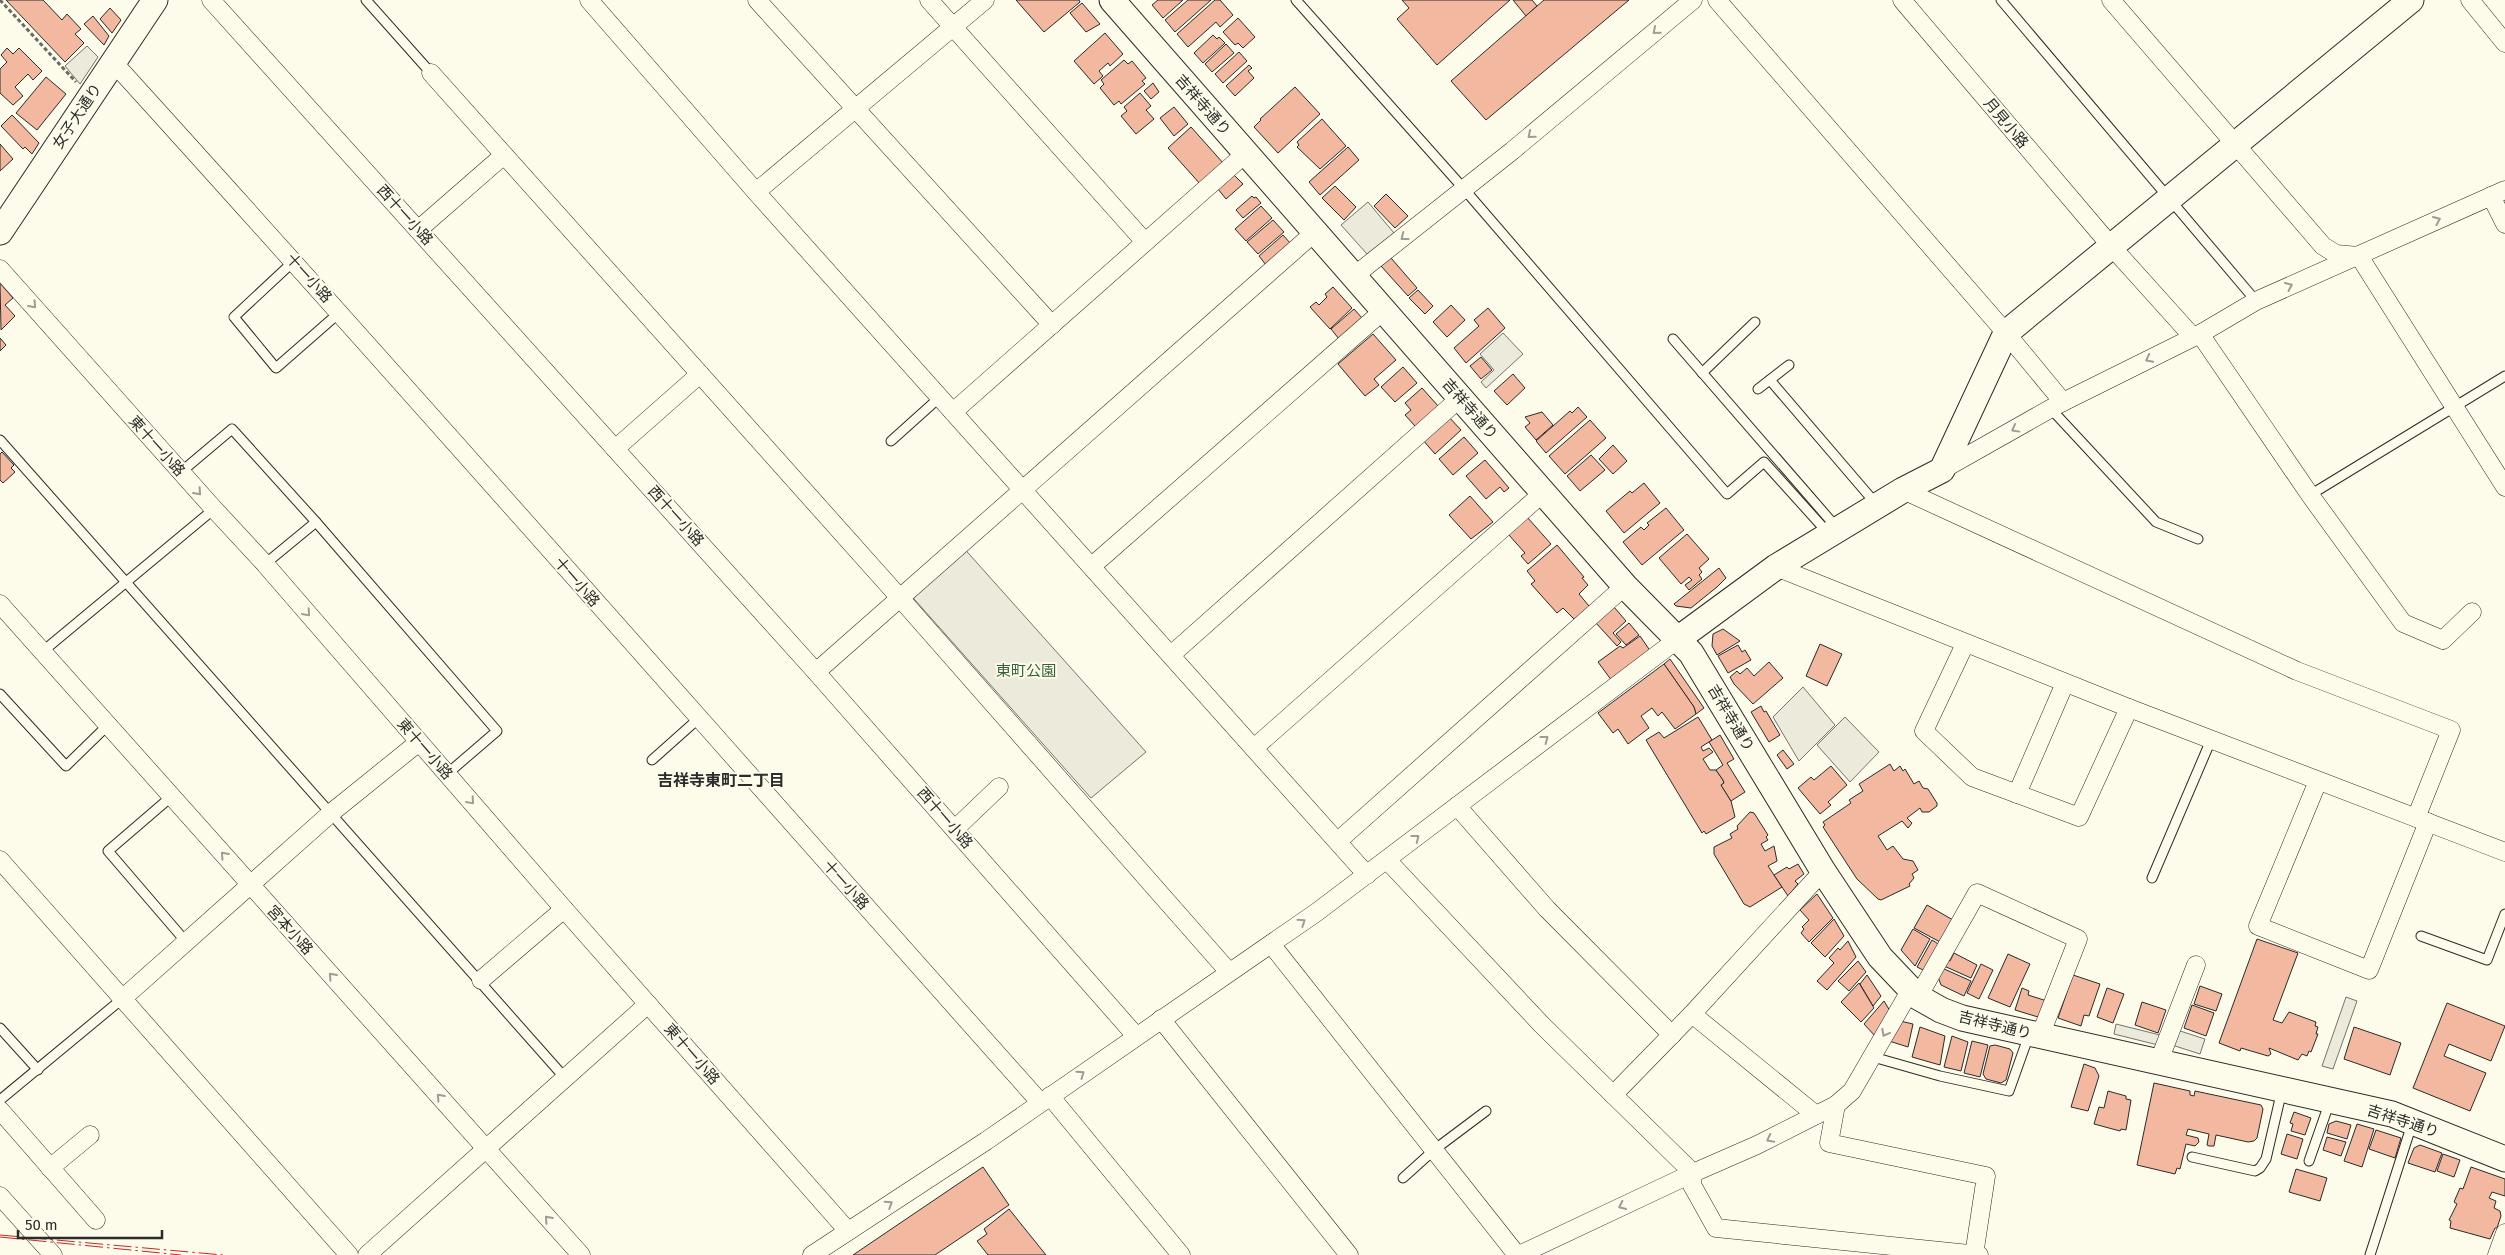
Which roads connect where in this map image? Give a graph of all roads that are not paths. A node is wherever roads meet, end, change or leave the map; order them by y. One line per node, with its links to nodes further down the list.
1 (210, 0): 30 (street, 西十一小路)
2 (366, 0): 20 (lane)
3 (589, 0): 26 (street)
4 (757, 0): 21 (street)
5 (929, 0): 17 (street)
6 (984, 0): 17 (street)
7 (1112, 0): 23 (main road, 吉祥寺通り)
8 (1296, 0): 25 (lane)
9 (1693, 0): 25 (street, one-way to 25)
10 (1717, 0): 44 (street)
11 (1902, 0): 34 (street, 月見小路)
12 (2001, 0): 28 (lane)
13 (2111, 0): 22 (street)
14 (2411, 0): 22 (main road)
15 (2470, 0): 18 (street)
16 (146, 4): 19 (main road, 女子大通り)
17 (953, 27): 21 (street); 33 (street)
18 (2505, 43)
19 (113, 62): 31 (main road, 女子大通り); 36 (street, 十一小路)
20 (431, 73): 24 (street)
21 (855, 108): 26 (street); 43 (street)
22 (2236, 145): 28 (main road); 35 (street)
23 (1246, 154): 32 (main road, 吉祥寺通り); 33 (street)
24 (504, 155): 30 (street); 49 (street)
25 (1464, 189): 38 (street, one-way to 38); 71 (lane)
26 (756, 192): 53 (street)
27 (2498, 193): 29 (street); 35 (street, one-way to 27)
28 (2170, 198): 34 (main road); 39 (lane)
29 (2505, 224)
30 (418, 230): 60 (street, 西十一小路)
31 (0, 232)
32 (1314, 233): 38 (main road, 吉祥寺通り); 64 (street)
33 (1145, 242): 43 (street)
34 (2110, 246): 44 (main road); 45 (street, 月見小路)
35 (2359, 256): 39 (street, one-way to 35); 56 (street)
36 (294, 261): 41 (street, 十一小路); 41 (lane)
37 (0, 269): 62 (street, 東十一小路, one-way to 62)
38 (1354, 276): 40 (main road, 吉祥寺通り)
39 (2256, 300): 45 (street)
40 (1384, 310): 54 (main road, 吉祥寺通り); 74 (street)
41 (340, 312): 89 (street, 十一小路)
42 (1755, 322): 48 (lane)
43 (1052, 325): 57 (street)
44 (2006, 333): 55 (street); 61 (main road)
45 (2196, 336): 55 (street, one-way to 55); 67 (street, 月見小路)
46 (1673, 339): 48 (lane)
47 (1789, 365): 51 (lane)
48 (1702, 372): 71 (lane)
49 (700, 374): 60 (street); 78 (street)
50 (2505, 376): 56 (lane)
51 (1770, 380): 52 (lane); 68 (lane)
52 (1758, 390)
53 (940, 397): 57 (street); 59 (lane)
54 (1460, 398): 66 (main road, 吉祥寺通り); 84 (street)
55 (2057, 406): 61 (street, one-way to 61); 72 (lane)
56 (2455, 406): 63 (street); 67 (lane)
57 (953, 412): 64 (street)
58 (0, 440): 76 (lane)
59 (891, 441)
60 (615, 449): 85 (street, 西十一小路)
61 (1942, 470): 65 (main road)
62 (181, 472): 69 (street, 東十一小路, one-way to 69); 70 (lane)
63 (2505, 486)
64 (1024, 489): 74 (street); 78 (street)
65 (1903, 490): 68 (main road); 102 (street)
66 (1544, 492): 77 (main road, 吉祥寺通り); 93 (street)
67 (2310, 495): 80 (street, 月見小路)
68 (1877, 506): 71 (main road)
69 (214, 509): 73 (street, 東十一小路); 76 (lane)
70 (316, 522): 73 (lane); 95 (lane)
71 (1834, 532): 75 (main road)
72 (2198, 539)
73 (265, 564): 92 (street, 東十一小路, one-way to 92)
74 (1092, 566): 84 (street)
75 (1776, 566): 81 (main road); 82 (street)
76 (126, 582): 83 (lane); 101 (lane)
77 (1625, 586): 81 (main road, 吉祥寺通り); 104 (street)
78 (900, 598): 85 (street); 118 (street)
79 (0, 604): 83 (street, 宮本小路)
80 (2472, 612)
81 (1678, 639): 100 (street, one-way to 81); 108 (main road, 吉祥寺通り)
82 (1965, 644): 86 (street); 98 (street)
83 (42, 652): 90 (street, 宮本小路)
84 (1170, 655): 93 (street)
85 (816, 672): 103 (street, 西十一小路)
86 (2065, 683): 88 (street); 98 (street)
87 (0, 694): 90 (lane)
88 (2129, 708): 91 (street); 98 (street)
89 (698, 719): 94 (lane); 135 (street, 十一小路)
90 (108, 725): 99 (street, 宮本小路)
91 (2211, 740): 96 (street); 110 (lane)
92 (419, 742): 95 (street, 東十一小路); 101 (street)
93 (1254, 748): 104 (street)
94 (652, 760)
95 (448, 774): 112 (street, 東十一小路, one-way to 112)
96 (2318, 781): 102 (street); 102 (street)
97 (998, 787): 103 (street)
98 (2017, 794)
99 (172, 796): 111 (street, 宮本小路, one-way to 99); 115 (lane)
100 (1458, 806): 107 (street, one-way to 100); 127 (street)
101 (331, 813): 111 (street); 119 (lane)
102 (2422, 820): 105 (street)
103 (955, 830): 128 (street, 西十一小路)
104 (1338, 841): 109 (street)
105 (2505, 852)
106 (0, 860): 121 (street)
107 (1387, 860): 109 (street); 134 (street)
108 (1823, 871): 120 (main road, 吉祥寺通り); 123 (street)
109 (1367, 875): 116 (street, one-way to 109)
110 (2152, 878)
111 (250, 885): 115 (street); 144 (street, 宮本小路, one-way to 111)
112 (564, 909): 119 (street); 122 (street, 東十一小路)
113 (2505, 914): 114 (lane)
114 (2421, 936)
115 (187, 942): 121 (street)
116 (1271, 944): 118 (street); 145 (street)
117 (2196, 965): 130 (street)
118 (1229, 972): 124 (street)
119 (481, 980): 132 (lane)
120 (1914, 994): 126 (main road, 吉祥寺通り); 126 (street); 129 (street, one-way to 129)
121 (122, 999): 131 (lane); 158 (street)
122 (648, 1004): 132 (street); 154 (street, 東十一小路)
123 (1692, 1014): 127 (street); 141 (street)
124 (1161, 1019): 128 (street); 163 (street)
125 (0, 1028): 131 (lane)
126 (2034, 1034): 129 (lane); 130 (main road, 吉祥寺通り)
127 (1672, 1035): 134 (street)
128 (1136, 1036): 135 (street, one-way to 128)
129 (1873, 1057): 138 (street)
130 (2159, 1061): 133 (main road, 吉祥寺通り)
131 (38, 1070): 136 (lane)
132 (565, 1078): 144 (street)
133 (2282, 1090): 137 (main road, 吉祥寺通り); 146 (lane)
134 (1613, 1095): 150 (street)
135 (1045, 1099): 154 (street, one-way to 135); 162 (street, 十一小路)
136 (0, 1100)
137 (2330, 1101): 142 (main road, 吉祥寺通り); 148 (lane)
138 (1836, 1105): 141 (street); 156 (street)
139 (0, 1110): 149 (street)
140 (1486, 1111): 145 (lane)
141 (1816, 1115): 150 (street, one-way to 150)
142 (2413, 1121): 147 (main road, 吉祥寺通り); 166 (lane)
143 (90, 1135): 149 (street)
144 (485, 1148): 159 (street); 160 (street, 宮本小路, one-way to 144)
145 (1434, 1150): 151 (lane); 164 (street)
146 (2192, 1157)
147 (2505, 1159)
148 (2309, 1162)
149 (50, 1168): 153 (street)
150 (1693, 1173): 156 (street); 164 (street, one-way to 164)
151 (1403, 1178)
152 (0, 1196): 157 (street)
153 (96, 1220)
154 (848, 1231): 161 (street)
155 (2505, 1233): 167 (street)
156 (1974, 1254): 165 (street)
157 (53, 1255)
158 (349, 1255)
159 (368, 1255)
160 (581, 1255)
161 (812, 1255)
162 (1181, 1255)
163 (1349, 1255)
164 (1518, 1255)
165 (1979, 1255)
166 (2370, 1255)
167 (2497, 1255)

